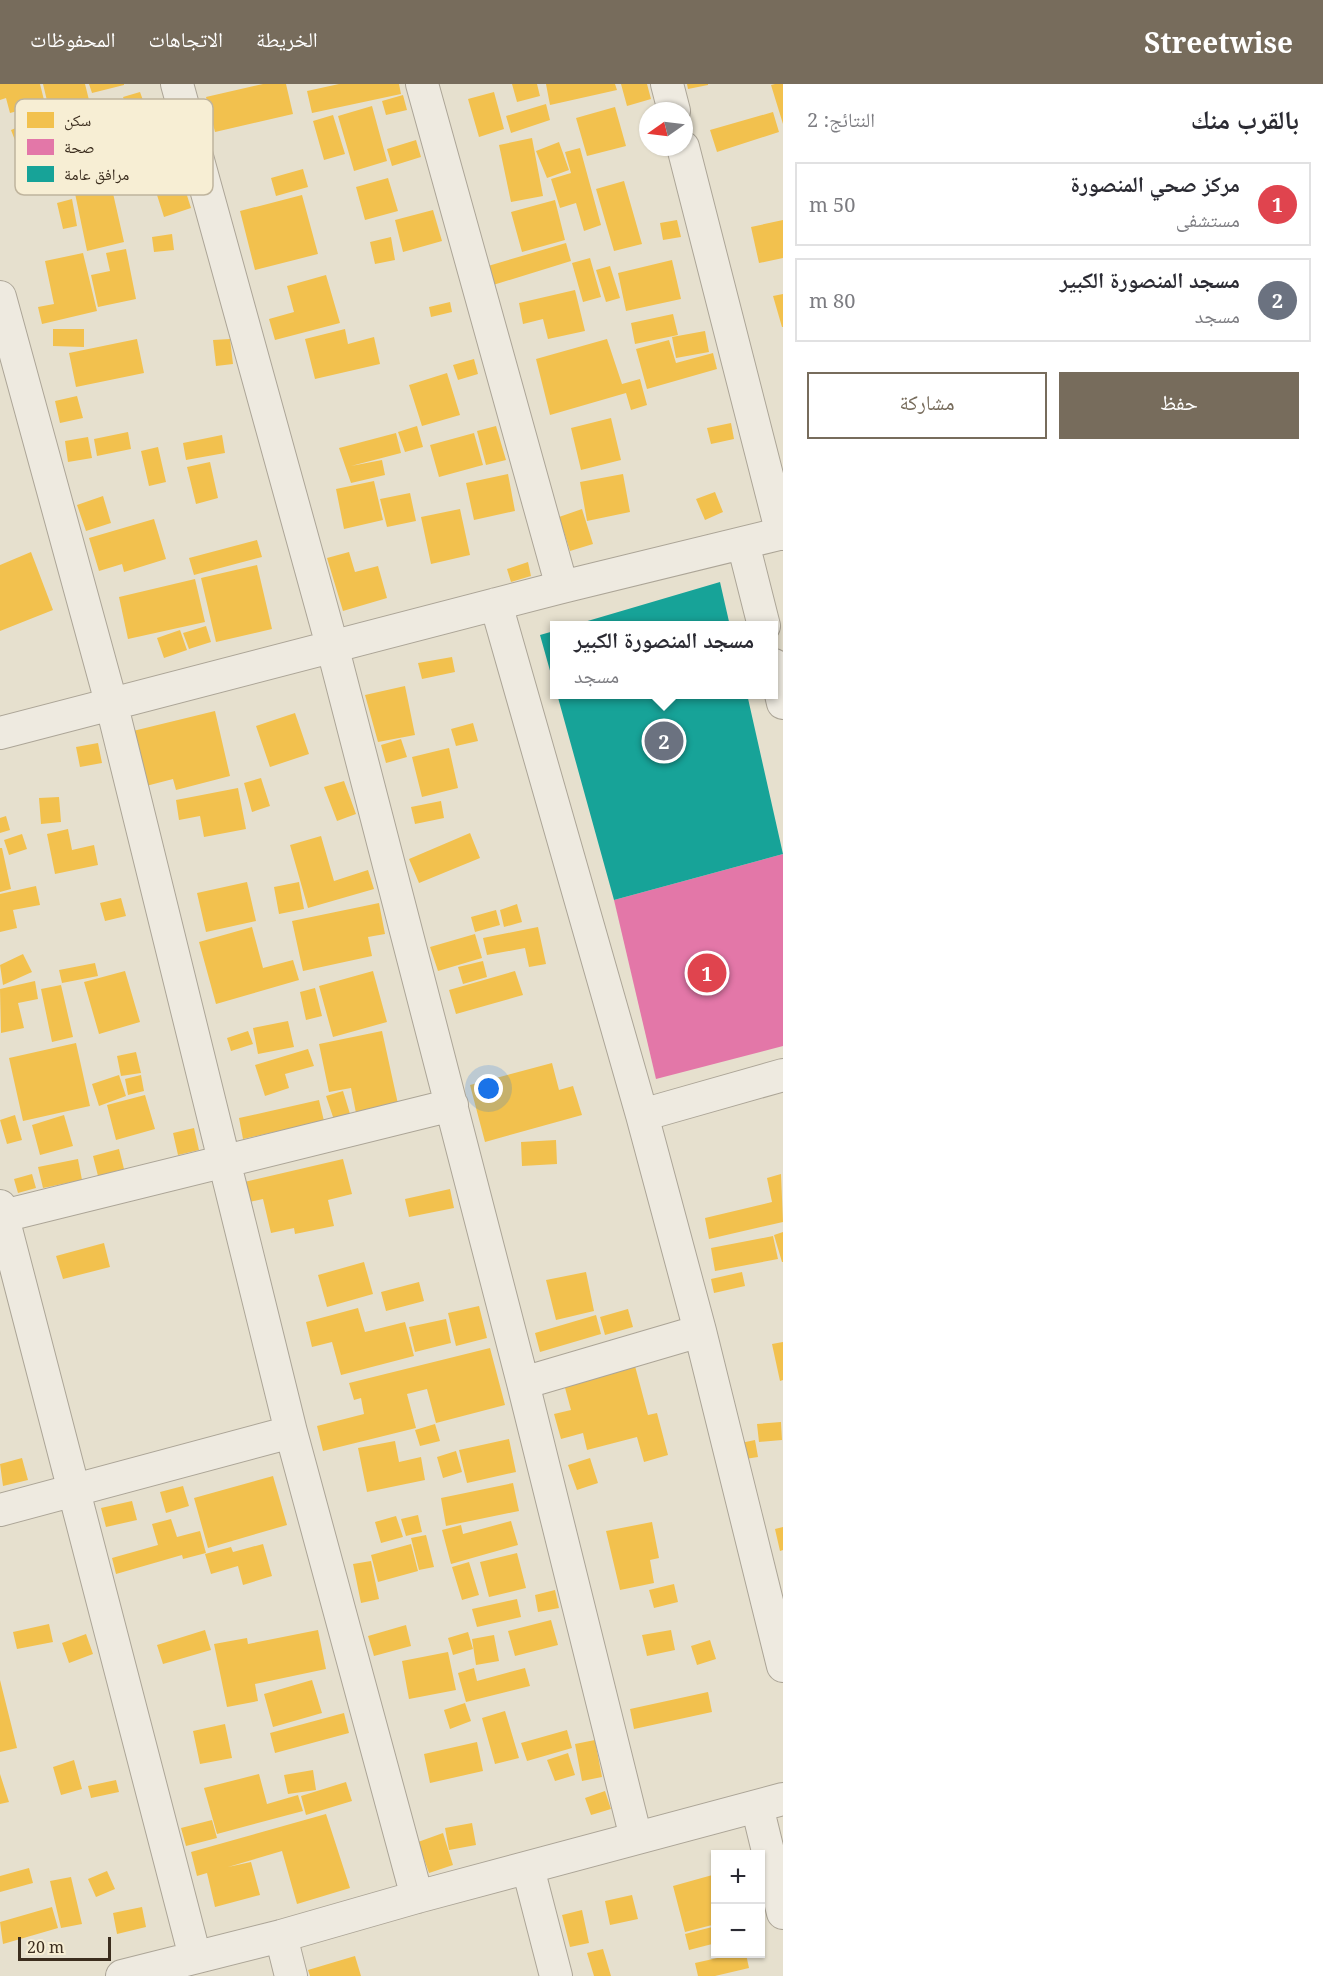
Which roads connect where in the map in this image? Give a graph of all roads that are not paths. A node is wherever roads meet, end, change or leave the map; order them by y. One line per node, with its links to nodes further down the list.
1 (177, 84): 4 (street)
2 (422, 84): 11 (street)
3 (667, 84): 5 (street)
4 (181, 99)
5 (672, 102)
6 (685, 156): 9 (street)
7 (208, 195): 14 (street)
8 (0, 297): 17 (street)
9 (782, 533): 10 (street)
10 (743, 543): 11 (street); 13 (street)
11 (562, 587): 12 (street)
12 (496, 604): 14 (street); 21 (street)
13 (763, 621)
14 (333, 649): 17 (street); 20 (street)
15 (778, 682): 16 (street)
16 (783, 703)
17 (112, 706): 18 (street); 22 (street)
18 (0, 733)
19 (783, 1075): 21 (street)
20 (452, 1105): 22 (street); 25 (street)
21 (642, 1115): 24 (street)
22 (222, 1160): 23 (street); 26 (street)
23 (1, 1211): 27 (street)
24 (700, 1332): 25 (street); 29 (street)
25 (523, 1383): 31 (street)
26 (291, 1432): 27 (street); 33 (street)
27 (72, 1490): 28 (street); 36 (street)
28 (0, 1510)
29 (783, 1666)
30 (770, 1802): 31 (street); 34 (street)
31 (636, 1838): 32 (street)
32 (528, 1868): 33 (street); 39 (street)
33 (417, 1897): 35 (street)
34 (783, 1913)
35 (281, 1936): 36 (street); 38 (street)
36 (195, 1957): 37 (street)
37 (122, 1976)
38 (291, 1976)
39 (556, 1976)

